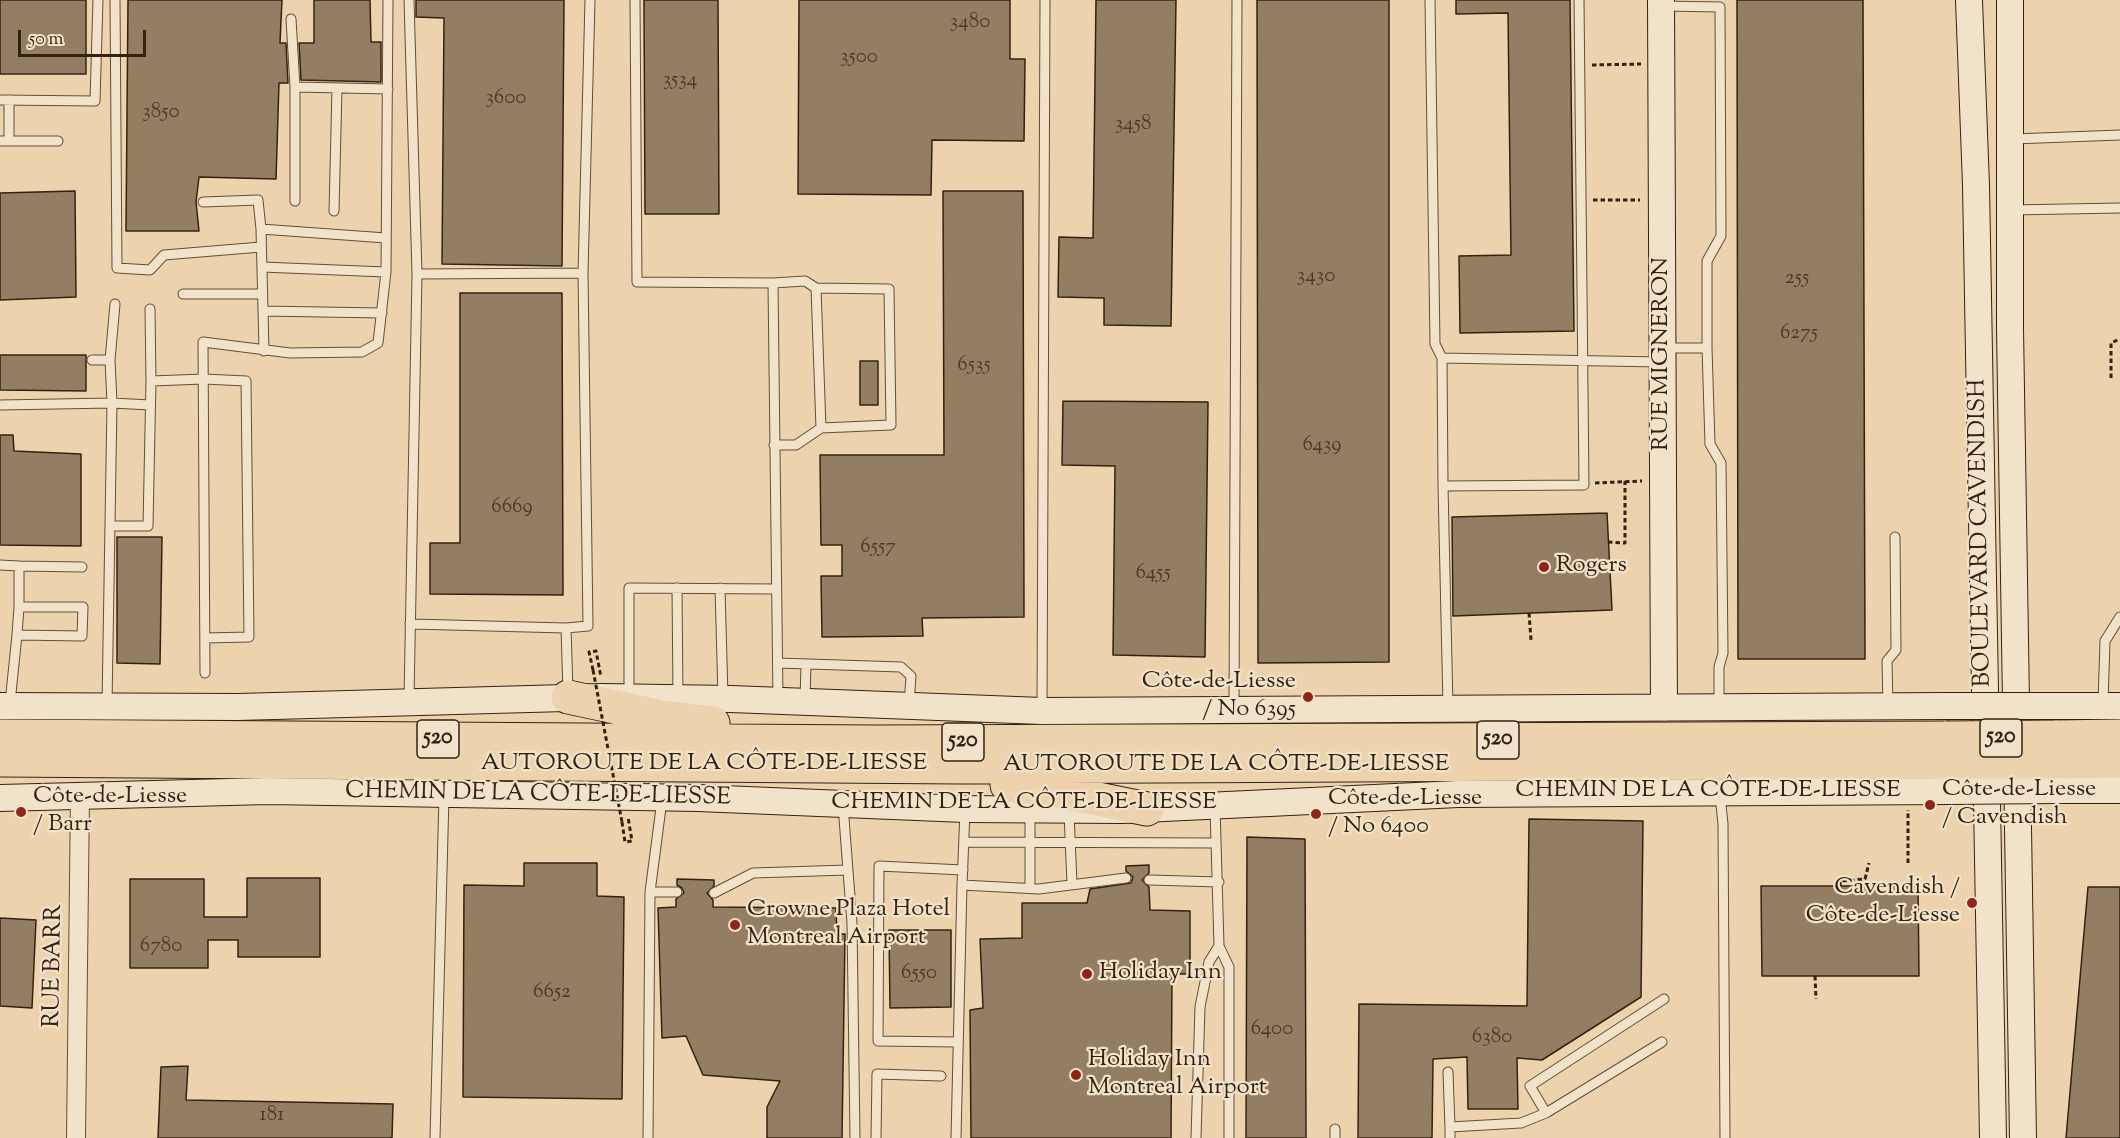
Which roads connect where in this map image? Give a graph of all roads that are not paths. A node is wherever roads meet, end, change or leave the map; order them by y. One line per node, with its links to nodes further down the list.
1 (98, 0): 18 (lane)
2 (115, 0): 30 (lane)
3 (388, 0): 17 (lane)
4 (409, 0): 34 (lane)
5 (590, 0): 33 (lane)
6 (635, 0): 35 (lane)
7 (1045, 0): 90 (lane)
8 (1237, 0): 91 (lane)
9 (1430, 0): 46 (lane)
10 (1579, 0): 47 (lane)
11 (1969, 0): 144 (main road, BOULEVARD CAVENDISH)
12 (2010, 0): 20 (main road, BOULEVARD CAVENDISH)
13 (1661, 3): 43 (lane); 45 (main road, RUE MIGNERON)
14 (291, 20): 15 (lane)
15 (295, 87): 16 (lane); 23 (lane)
16 (337, 88): 17 (lane); 27 (lane)
17 (388, 89): 29 (lane)
18 (5, 100): 21 (lane)
19 (2120, 135): 20 (lane)
20 (2011, 139): 26 (main road, BOULEVARD CAVENDISH)
21 (5, 141): 22 (lane)
22 (58, 141)
23 (295, 201)
24 (203, 202): 28 (lane)
25 (2120, 208): 26 (lane)
26 (2010, 210): 145 (main road, BOULEVARD CAVENDISH)
27 (334, 211)
28 (261, 229): 29 (lane); 30 (lane)
29 (386, 238): 32 (lane)
30 (261, 247): 31 (lane)
31 (262, 267): 32 (lane); 38 (lane)
32 (386, 272): 42 (lane)
33 (583, 273): 34 (lane); 69 (lane)
34 (417, 274): 68 (lane)
35 (773, 283): 36 (lane); 56 (lane)
36 (816, 288): 55 (lane); 55 (lane)
37 (183, 294): 38 (lane)
38 (262, 294): 41 (lane)
39 (115, 304): 49 (lane)
40 (150, 309): 51 (lane)
41 (263, 311): 42 (lane); 44 (lane)
42 (382, 313): 44 (lane)
43 (1707, 348): 45 (lane); 88 (lane)
44 (264, 351): 50 (lane)
45 (1663, 355): 47 (lane); 87 (main road, RUE MIGNERON)
46 (1442, 358): 47 (lane); 57 (lane)
47 (1582, 359): 57 (lane)
48 (92, 360): 49 (lane)
49 (110, 360): 52 (lane)
50 (204, 379): 51 (lane); 71 (lane); 71 (lane)
51 (151, 381): 54 (lane)
52 (112, 403): 53 (lane); 54 (lane); 58 (lane)
53 (0, 405)
54 (150, 405): 58 (lane)
55 (820, 428): 56 (lane)
56 (774, 445): 65 (lane)
57 (1443, 486): 89 (lane)
58 (110, 526): 84 (lane)
59 (1895, 537): 85 (lane)
60 (0, 565): 61 (lane)
61 (19, 566): 62 (lane); 66 (lane)
62 (82, 567)
63 (677, 588): 64 (lane); 76 (lane); 77 (lane)
64 (720, 588): 65 (lane); 78 (lane)
65 (776, 589): 72 (lane)
66 (19, 607): 70 (lane); 70 (lane)
67 (2120, 617): 83 (lane)
68 (410, 624): 69 (lane); 80 (lane)
69 (566, 628): 75 (lane)
70 (17, 635): 82 (lane)
71 (205, 638): 74 (lane)
72 (778, 663): 73 (lane); 79 (lane)
73 (806, 664): 81 (lane); 86 (lane)
74 (205, 673)
75 (568, 697): 76 (main road, CHEMIN DE LA CÔTE-DE-LIESSE); 80 (main road, CHEMIN DE LA CÔTE-DE-LIESSE); 93 (highway)
76 (629, 697): 77 (main road, CHEMIN DE LA CÔTE-DE-LIESSE)
77 (678, 698): 78 (main road, CHEMIN DE LA CÔTE-DE-LIESSE)
78 (723, 699): 79 (main road, CHEMIN DE LA CÔTE-DE-LIESSE)
79 (778, 701): 81 (main road, CHEMIN DE LA CÔTE-DE-LIESSE)
80 (409, 702): 84 (main road, CHEMIN DE LA CÔTE-DE-LIESSE)
81 (806, 702): 86 (main road, CHEMIN DE LA CÔTE-DE-LIESSE)
82 (7, 706): 84 (main road, CHEMIN DE LA CÔTE-DE-LIESSE)
83 (2111, 706): 94 (main road, CHEMIN DE LA CÔTE-DE-LIESSE)
84 (107, 707)
85 (1888, 707): 88 (main road, CHEMIN DE LA CÔTE-DE-LIESSE); 94 (main road, CHEMIN DE LA CÔTE-DE-LIESSE, bridge)
86 (909, 708): 90 (main road, CHEMIN DE LA CÔTE-DE-LIESSE)
87 (1664, 708): 88 (main road, CHEMIN DE LA CÔTE-DE-LIESSE); 89 (main road, CHEMIN DE LA CÔTE-DE-LIESSE)
88 (1719, 708)
89 (1448, 710): 91 (main road, CHEMIN DE LA CÔTE-DE-LIESSE)
90 (1042, 711): 91 (main road, CHEMIN DE LA CÔTE-DE-LIESSE)
91 (1234, 711)
92 (2120, 736): 94 (highway, CHEMIN DE LA CÔTE-DE-LIESSE / 520)
93 (876, 742): 95 (highway, AUTOROUTE DE LA CÔTE-DE-LIESSE / 520); 97 (highway, AUTOROUTE DE LA CÔTE-DE-LIESSE / 520)
94 (2055, 749): 96 (highway, CHEMIN DE LA CÔTE-DE-LIESSE / 520); 97 (highway, CHEMIN DE LA CÔTE-DE-LIESSE / 520, bridge); 97 (main road, CHEMIN DE LA CÔTE-DE-LIESSE, bridge); 99 (main road, CHEMIN DE LA CÔTE-DE-LIESSE)
95 (5, 755): 98 (highway, AUTOROUTE DE LA CÔTE-DE-LIESSE / 520)
96 (2120, 761)
97 (1947, 764): 98 (highway, AUTOROUTE DE LA CÔTE-DE-LIESSE / 520); 100 (main road, CHEMIN DE LA CÔTE-DE-LIESSE)
98 (854, 766): 109 (highway)
99 (2120, 790)
100 (1720, 792): 105 (main road, CHEMIN DE LA CÔTE-DE-LIESSE); 143 (lane)
101 (444, 794): 102 (main road, CHEMIN DE LA CÔTE-DE-LIESSE); 104 (main road, CHEMIN DE LA CÔTE-DE-LIESSE); 135 (lane)
102 (80, 795): 103 (main road, CHEMIN DE LA CÔTE-DE-LIESSE); 134 (street, RUE BARR)
103 (0, 798)
104 (662, 798): 106 (main road, CHEMIN DE LA CÔTE-DE-LIESSE); 123 (lane)
105 (1215, 804): 109 (main road, CHEMIN DE LA CÔTE-DE-LIESSE); 114 (lane)
106 (843, 805): 107 (main road, CHEMIN DE LA CÔTE-DE-LIESSE); 115 (lane)
107 (965, 809): 110 (main road, CHEMIN DE LA CÔTE-DE-LIESSE); 111 (lane)
108 (1069, 809): 109 (main road, CHEMIN DE LA CÔTE-DE-LIESSE); 110 (main road, CHEMIN DE LA CÔTE-DE-LIESSE); 113 (lane)
109 (1147, 809)
110 (1030, 810): 112 (lane)
111 (964, 842): 112 (lane); 116 (lane)
112 (1031, 842): 113 (lane); 122 (lane)
113 (1071, 842): 114 (lane); 120 (lane)
114 (1216, 843): 119 (lane)
115 (847, 870): 125 (lane); 137 (lane)
116 (963, 870): 121 (lane); 128 (lane)
117 (1126, 878): 120 (lane)
118 (1149, 880): 119 (lane)
119 (1219, 882): 126 (lane)
120 (1072, 884): 122 (lane)
121 (962, 885): 122 (lane); 128 (lane)
122 (1030, 888)
123 (650, 892): 124 (lane); 136 (lane)
124 (676, 892)
125 (714, 893)
126 (1219, 946): 140 (lane); 141 (lane)
127 (1664, 999): 132 (lane)
128 (957, 1042): 139 (lane)
129 (1662, 1042): 132 (lane)
130 (1448, 1072): 133 (lane)
131 (941, 1076): 138 (lane)
132 (1546, 1113): 133 (lane)
133 (1450, 1127): 142 (lane)
134 (76, 1138)
135 (435, 1138)
136 (648, 1138)
137 (855, 1138)
138 (876, 1138)
139 (956, 1138)
140 (1196, 1138)
141 (1229, 1138)
142 (1450, 1138)
143 (1725, 1138)
144 (1992, 1138)
145 (2023, 1138)

